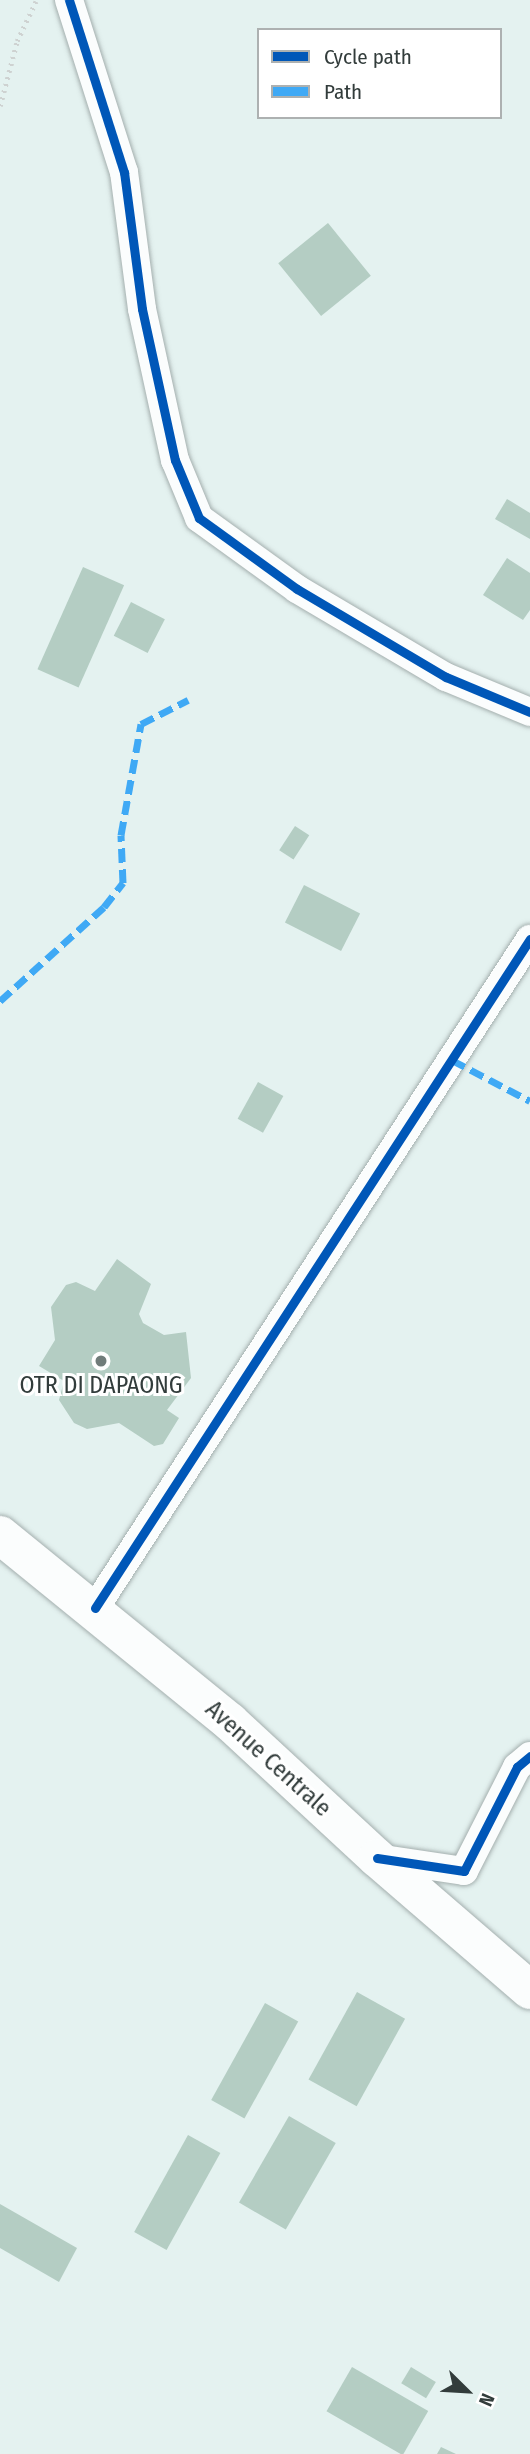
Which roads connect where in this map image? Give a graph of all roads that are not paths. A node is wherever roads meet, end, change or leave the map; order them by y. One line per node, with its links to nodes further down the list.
1 (69, 0): 2 (street)
2 (530, 712)
3 (530, 939): 5 (street)
4 (0, 1535): 5 (main road, Avenue Centrale)
5 (95, 1608): 7 (main road, Avenue Centrale)
6 (530, 1756): 7 (street)
7 (377, 1858): 8 (main road, Avenue Centrale)
8 (530, 1990)

